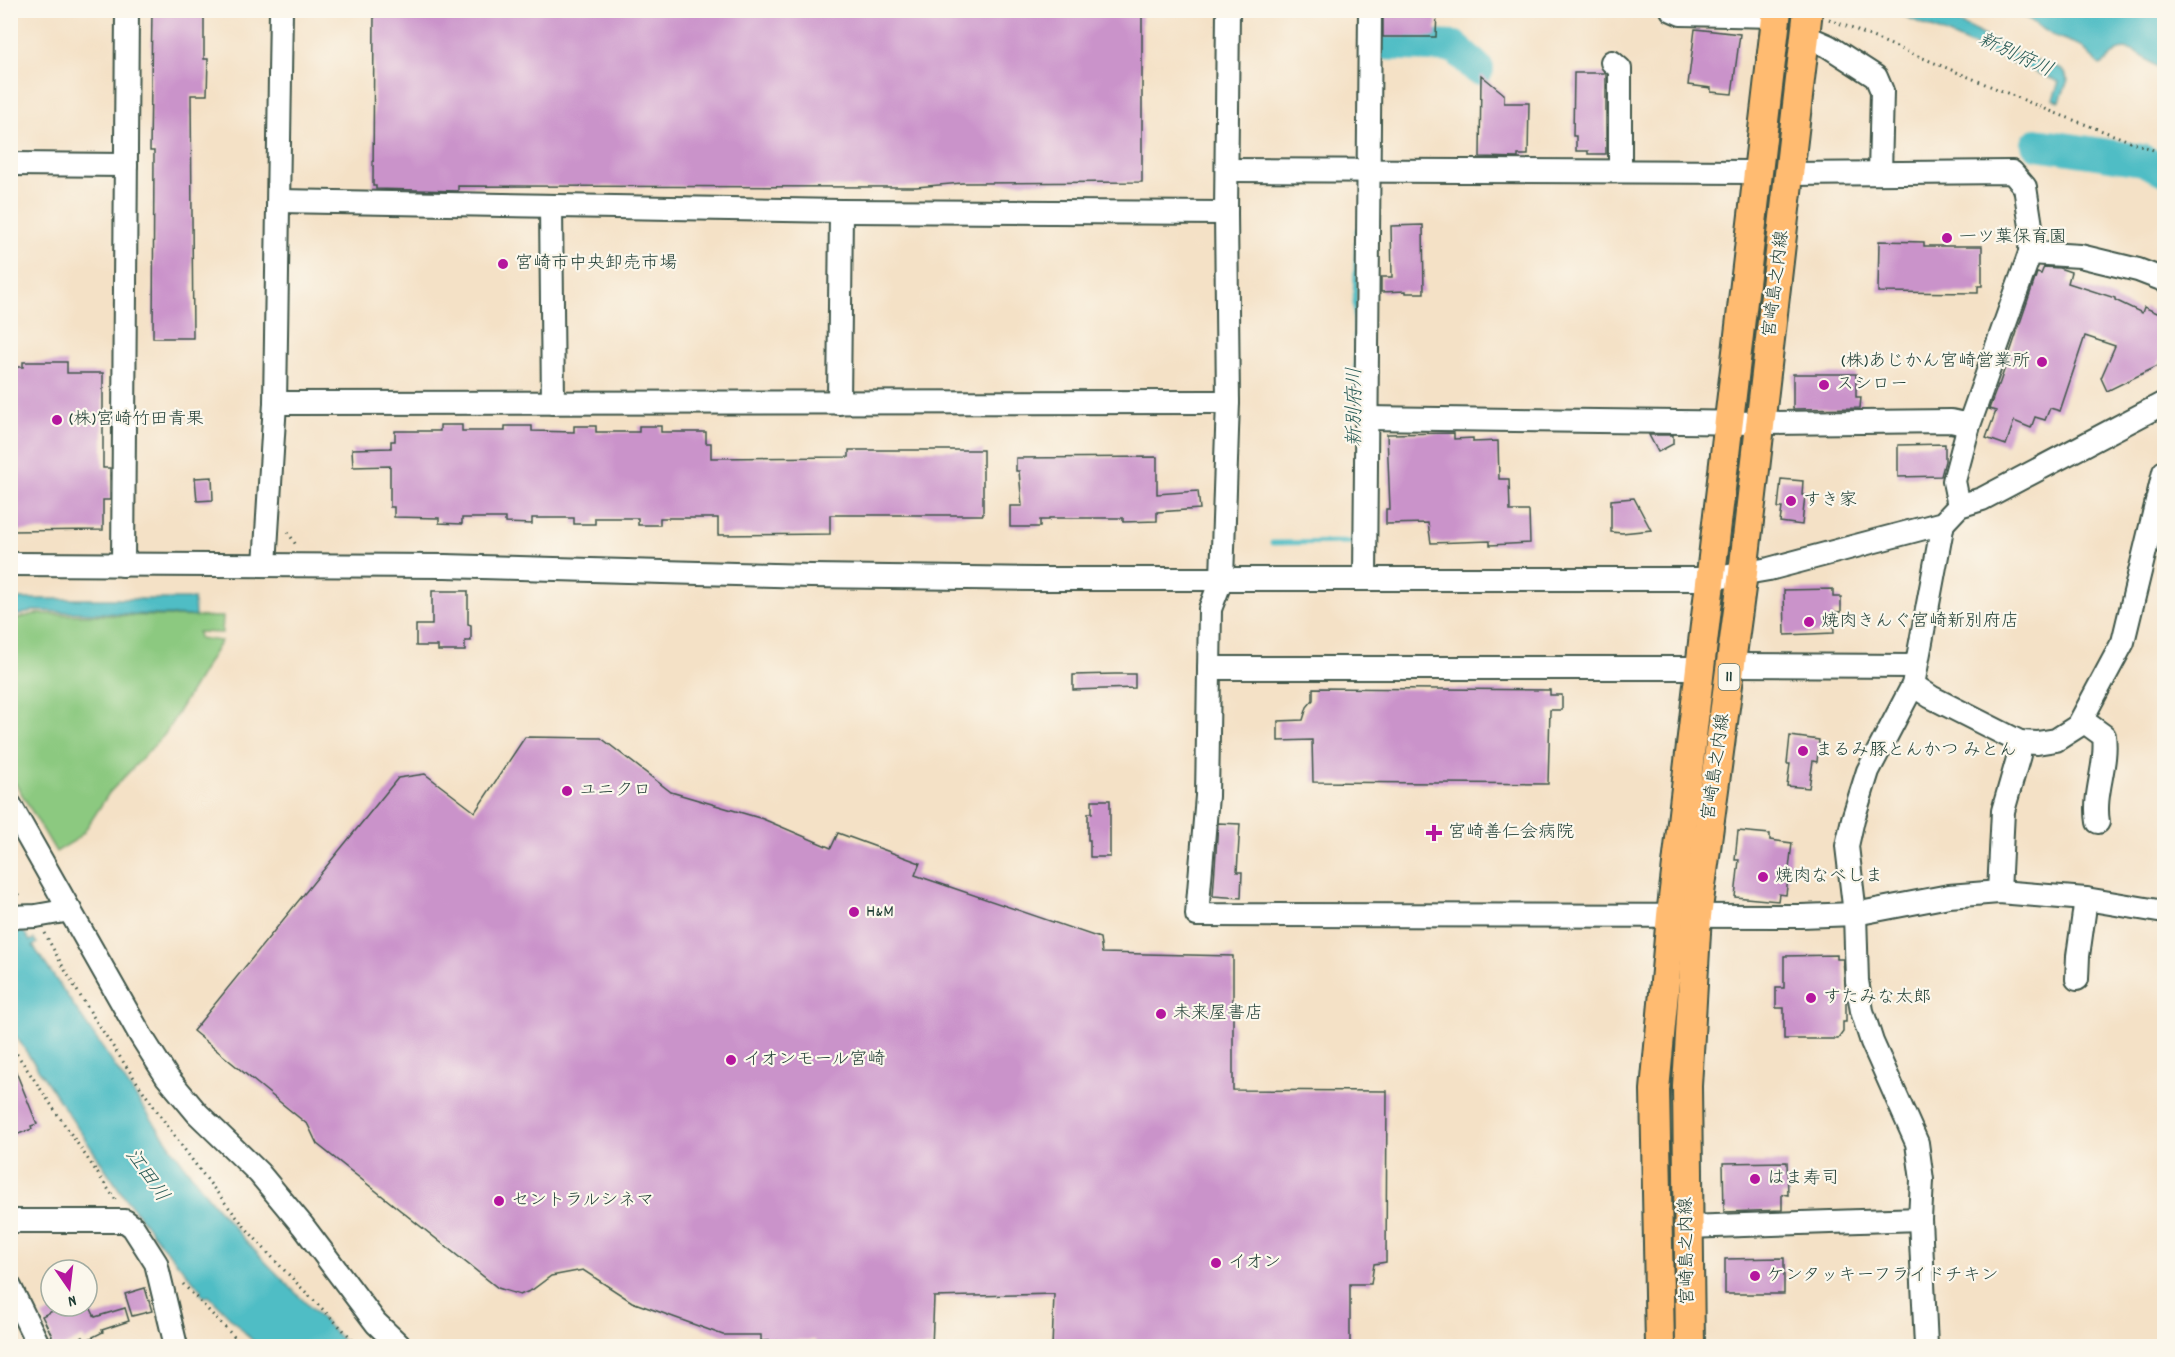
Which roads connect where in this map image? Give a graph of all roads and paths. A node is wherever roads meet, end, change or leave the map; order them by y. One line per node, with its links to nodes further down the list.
1 (127, 10): 12 (street)
2 (281, 10): 19 (street)
3 (1228, 10): 13 (street)
4 (1370, 10): 14 (street)
5 (1672, 10): 6 (street)
6 (1738, 13): 7 (street)
7 (1777, 13): 16 (main road, 宮崎島之内線 / 11)
8 (1812, 21): 10 (path); 17 (street); 18 (main road, 宮崎島之内線 / 11)
9 (1612, 62): 15 (street)
10 (2164, 154)
11 (10, 164): 12 (street)
12 (126, 165): 40 (street)
13 (1227, 170): 14 (street); 22 (street)
14 (1368, 170): 15 (street); 30 (street)
15 (1620, 171): 16 (street)
16 (1758, 172): 31 (main road, 宮崎島之内線 / 11)
17 (1880, 173): 18 (street); 23 (street)
18 (1790, 174): 32 (main road, 宮崎島之内線 / 11)
19 (279, 201): 20 (street); 26 (street)
20 (551, 207): 21 (street); 27 (street)
21 (841, 211): 22 (street); 28 (street)
22 (1226, 213): 25 (street)
23 (2030, 253): 24 (street); 33 (street)
24 (2164, 280)
25 (1228, 402): 28 (street); 43 (street)
26 (275, 403): 27 (street); 41 (street)
27 (553, 403): 28 (street)
28 (839, 403)
29 (2164, 403): 35 (street)
30 (1365, 418): 31 (street); 44 (street)
31 (1730, 422): 32 (street); 45 (main road, 宮崎島之内線 / 11)
32 (1760, 423): 33 (street); 42 (main road, 宮崎島之内線 / 11)
33 (1969, 425): 35 (street)
34 (2164, 472): 50 (street)
35 (1959, 506): 36 (street)
36 (1943, 523): 42 (street); 49 (street)
37 (286, 529): 38 (path)
38 (296, 546)
39 (10, 564): 40 (street)
40 (123, 565): 41 (street)
41 (266, 565): 43 (street)
42 (1743, 573): 45 (street); 46 (main road, 宮崎島之内線 / 11)
43 (1222, 578): 44 (street); 47 (street)
44 (1365, 579): 45 (street)
45 (1711, 579): 48 (main road, 宮崎島之内線 / 11)
46 (1731, 665): 49 (street); 60 (main road, 宮崎島之内線 / 11)
47 (1209, 668): 48 (street); 60 (street)
48 (1702, 668): 60 (main road, 宮崎島之内線 / 11)
49 (1915, 676): 51 (street); 59 (street)
50 (2082, 720): 51 (street); 53 (street)
51 (2020, 742): 55 (street)
52 (10, 805): 57 (street)
53 (2098, 822)
54 (10, 885): 61 (path)
55 (1998, 892): 56 (street); 59 (street)
56 (2086, 899): 58 (street); 62 (street)
57 (70, 910): 61 (street); 74 (street)
58 (2164, 912)
59 (1854, 914): 60 (street); 64 (street)
60 (1684, 916): 67 (main road, 宮崎島之内線 / 11); 75 (main road, 宮崎島之内線 / 11)
61 (21, 917): 73 (path)
62 (2077, 980)
63 (10, 1044): 66 (path)
64 (1920, 1219): 67 (street); 77 (street)
65 (10, 1221): 66 (street)
66 (133, 1227): 71 (street)
67 (1687, 1227): 76 (main road, 宮崎島之内線 / 11)
68 (183, 1284): 72 (path)
69 (10, 1287): 70 (street)
70 (39, 1347)
71 (176, 1347)
72 (243, 1347)
73 (359, 1347)
74 (400, 1347)
75 (1660, 1347)
76 (1690, 1347)
77 (1926, 1347)

